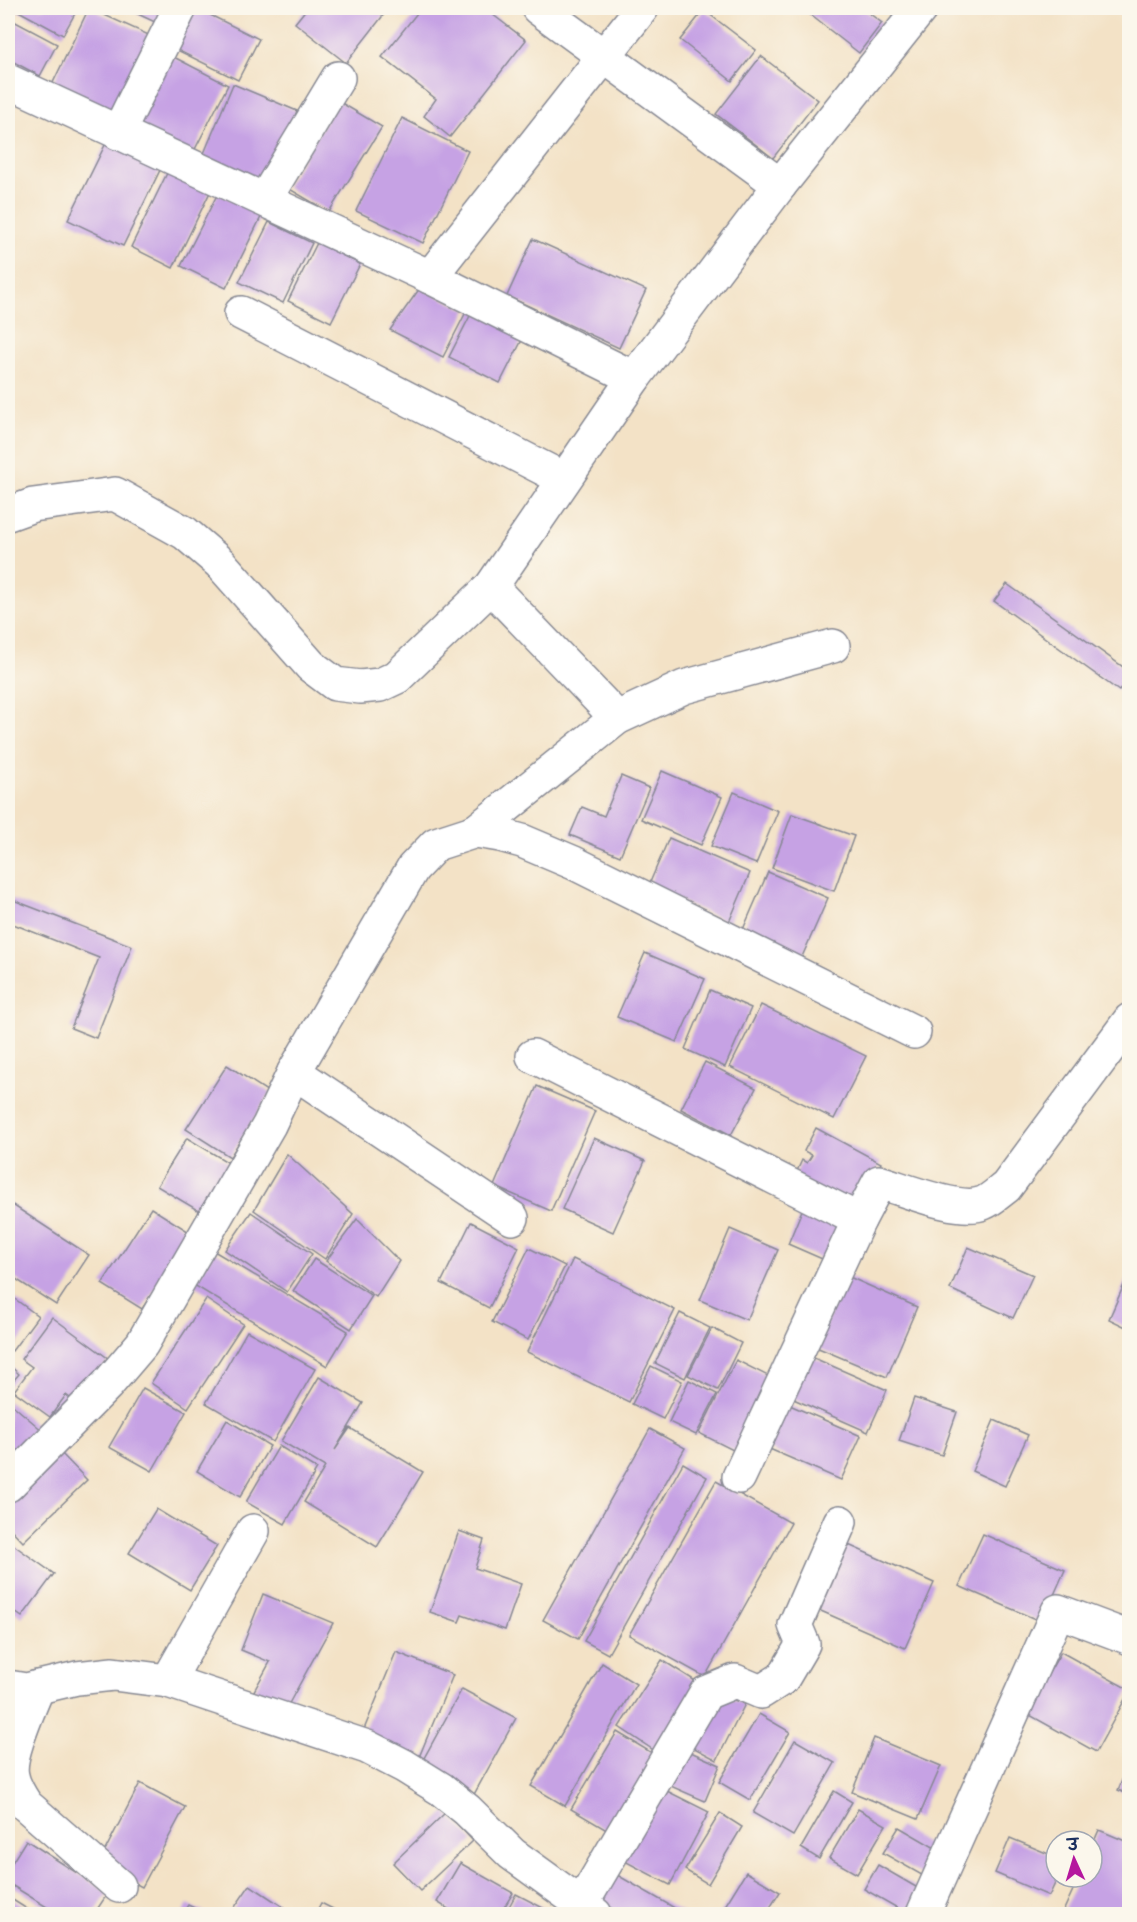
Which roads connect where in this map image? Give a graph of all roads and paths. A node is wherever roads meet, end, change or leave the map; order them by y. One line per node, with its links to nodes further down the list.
1 (180, 8): 8 (street)
2 (538, 8): 5 (street)
3 (642, 8): 5 (street)
4 (921, 8): 9 (street)
5 (605, 56): 9 (street); 11 (street)
6 (338, 78): 10 (street)
7 (8, 81): 8 (street)
8 (118, 133): 10 (street)
9 (780, 185): 13 (street)
10 (265, 199): 11 (street)
11 (430, 276): 13 (street)
12 (241, 313): 14 (street)
13 (634, 378): 14 (street)
14 (564, 479): 16 (street)
15 (8, 514): 16 (street)
16 (491, 587): 18 (street)
17 (833, 646): 18 (street)
18 (617, 718): 19 (street)
19 (476, 831): 21 (street); 23 (street)
20 (1130, 1020): 25 (street)
21 (914, 1032)
22 (533, 1056): 25 (street)
23 (294, 1072): 24 (street); 27 (street)
24 (512, 1218)
25 (858, 1220): 26 (street)
26 (739, 1477)
27 (8, 1485)
28 (840, 1522): 34 (street)
29 (252, 1531): 31 (street)
30 (1130, 1638): 35 (street)
31 (168, 1682): 32 (street); 34 (street)
32 (23, 1687): 33 (street)
33 (118, 1886)
34 (588, 1910)
35 (923, 1914)

